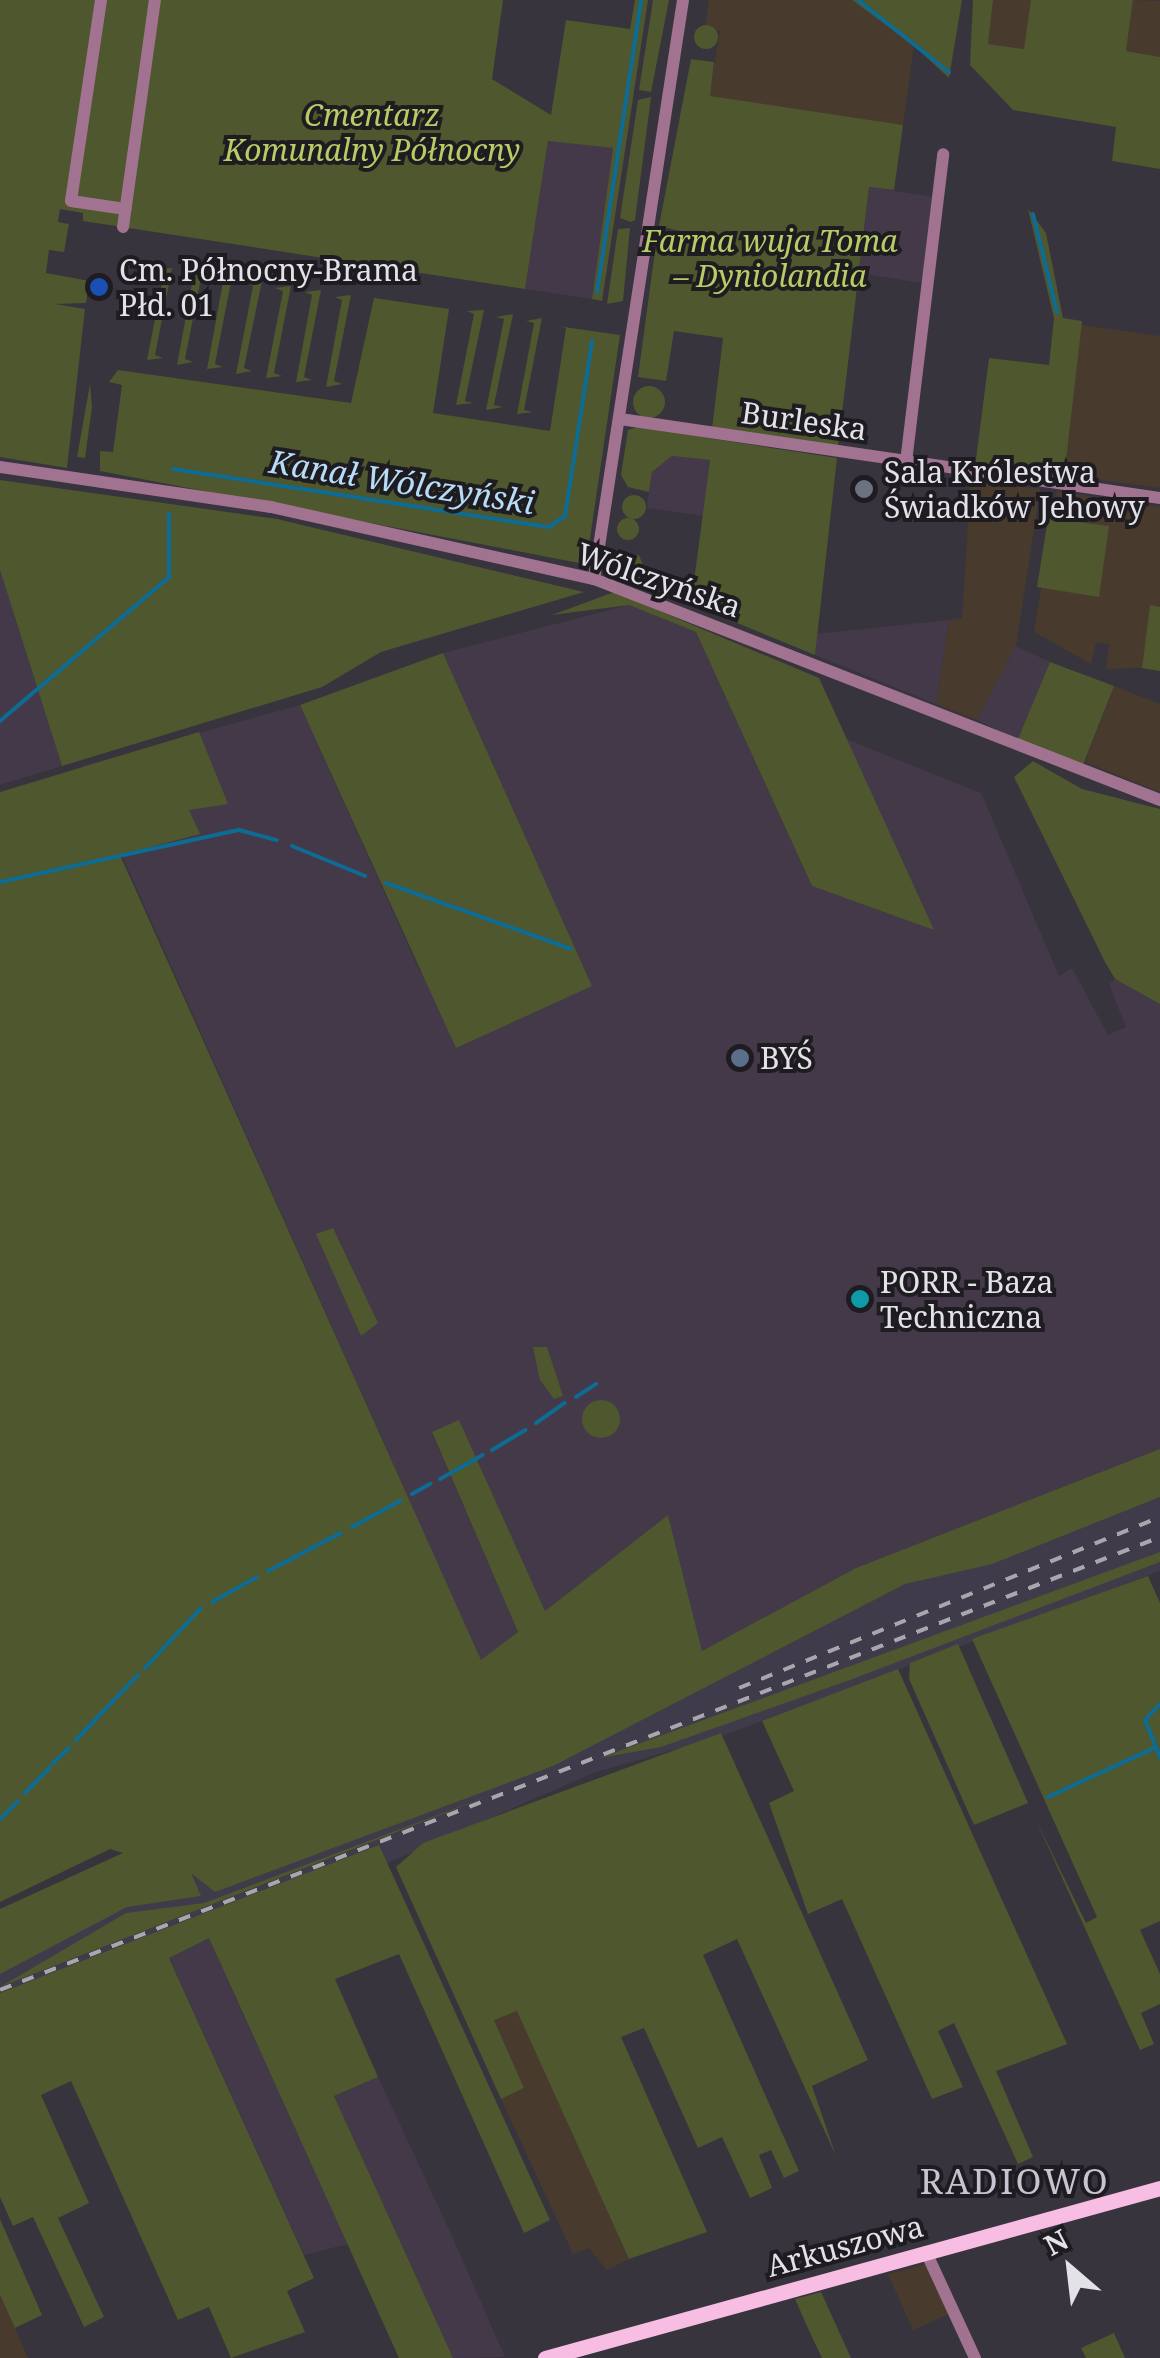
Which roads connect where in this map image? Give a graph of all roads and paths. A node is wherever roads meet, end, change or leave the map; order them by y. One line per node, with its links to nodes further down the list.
1 (101, 0): 5 (street)
2 (155, 0): 5 (street)
3 (683, 0): 7 (street)
4 (943, 154): 8 (street)
5 (126, 210): 6 (street)
6 (123, 227)
7 (620, 419): 8 (street, Burleska); 11 (street)
8 (906, 462): 10 (street, Burleska)
9 (0, 467): 11 (street, Wólczyńska)
10 (1160, 498)
11 (594, 579): 12 (street, Wólczyńska)
12 (1160, 800)
13 (1160, 2188): 14 (main road, Arkuszowa)
14 (926, 2252): 15 (main road, Arkuszowa); 16 (street)
15 (545, 2358)
16 (975, 2358)

